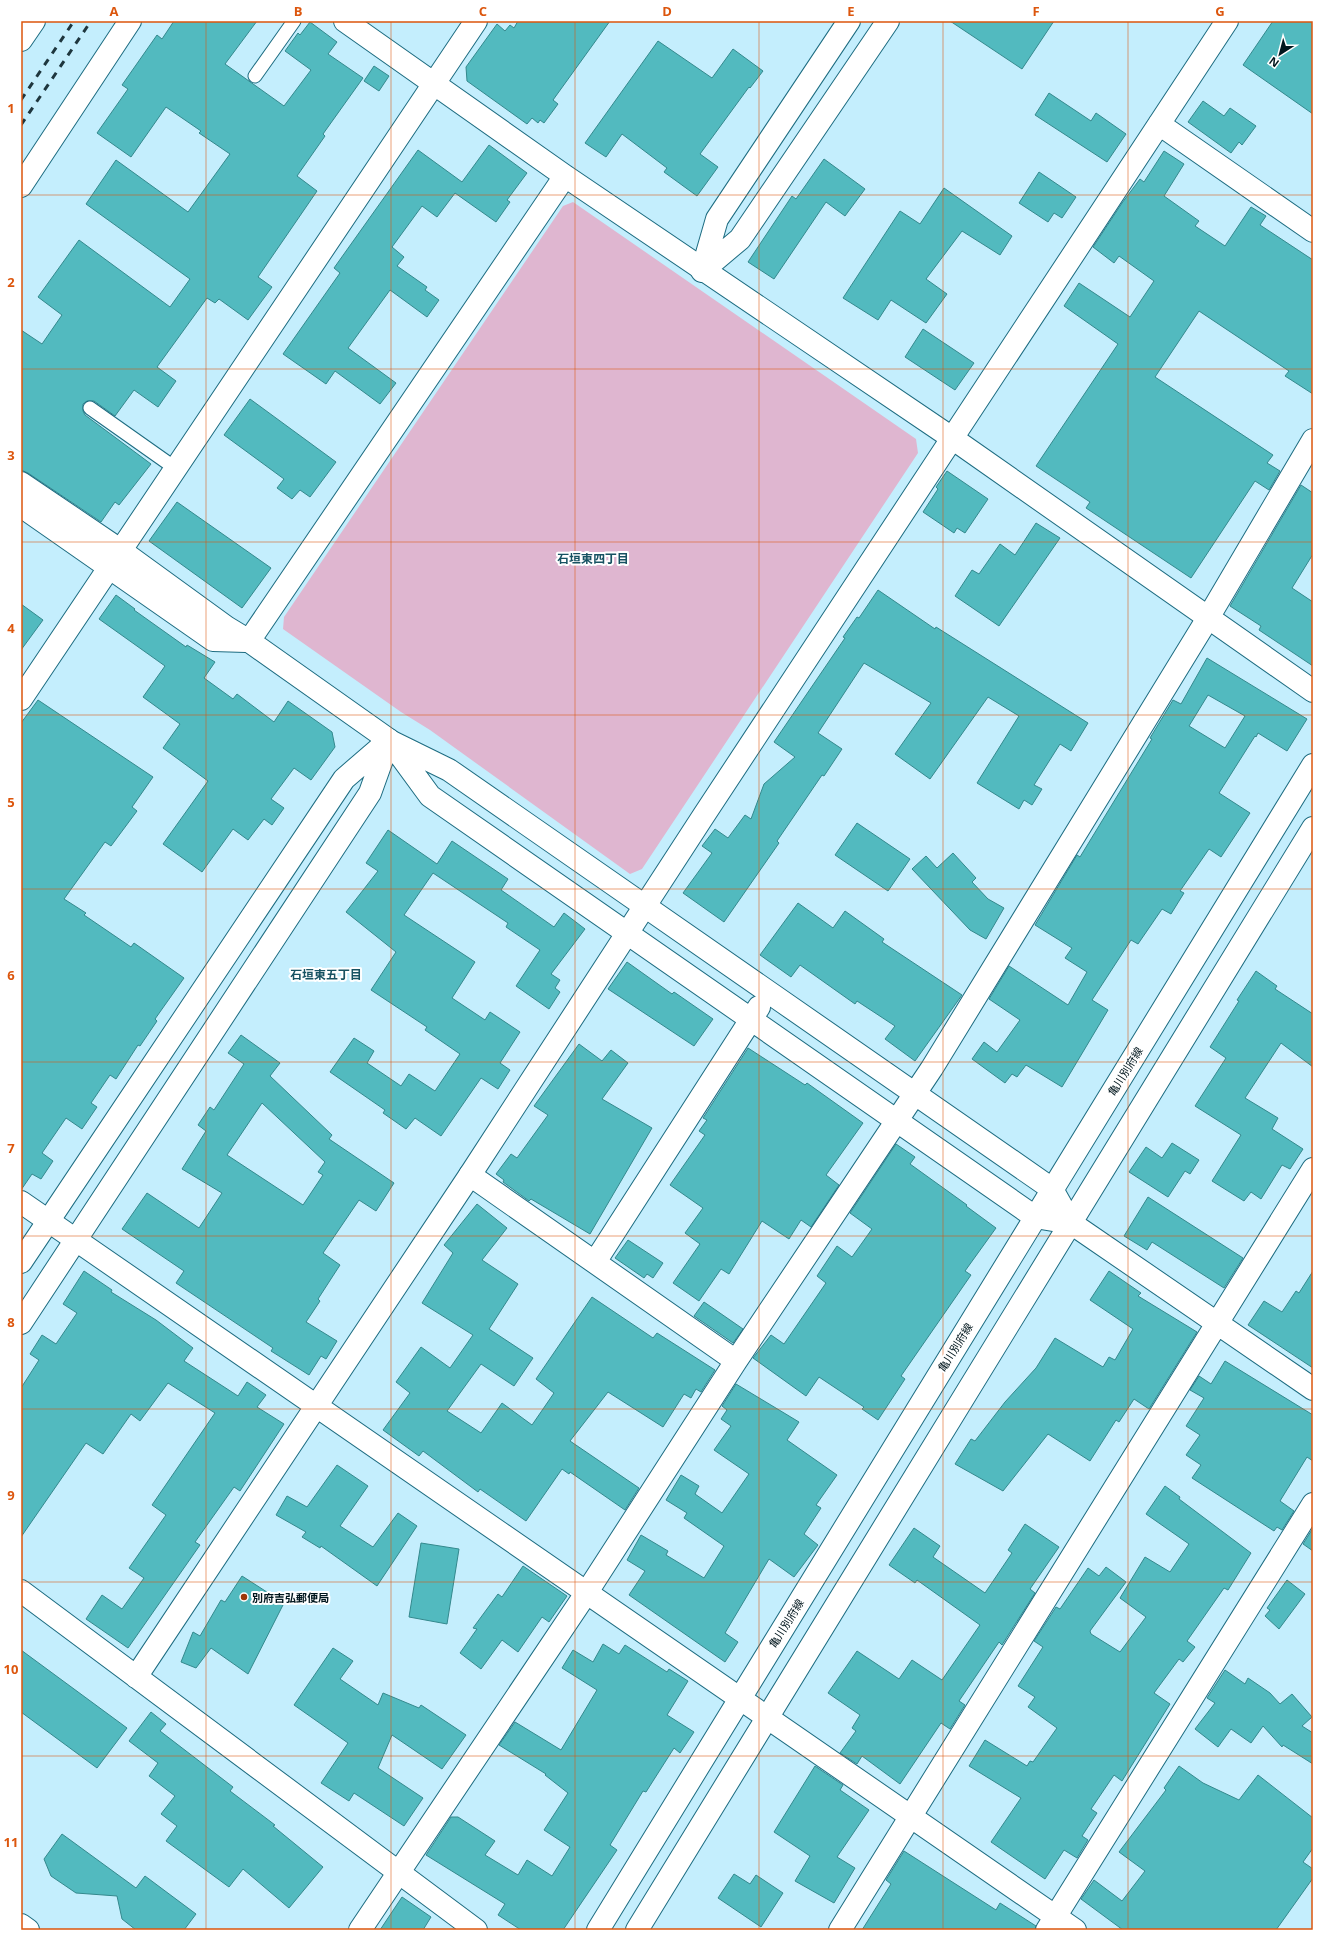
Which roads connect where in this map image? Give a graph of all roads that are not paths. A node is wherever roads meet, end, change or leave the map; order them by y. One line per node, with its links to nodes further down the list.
1 (34, 21): 9 (street)
2 (130, 21): 14 (street)
3 (294, 21): 10 (lane)
4 (344, 21): 11 (street)
5 (476, 21): 11 (street)
6 (849, 21): 16 (street)
7 (888, 21): 16 (street)
8 (1227, 21): 12 (street)
9 (21, 40)
10 (255, 76)
11 (434, 83): 13 (street); 20 (street)
12 (1159, 124): 15 (street); 18 (street)
13 (565, 176): 16 (street); 25 (street)
14 (21, 186)
15 (1313, 231)
16 (702, 271): 18 (street)
17 (90, 408): 20 (lane)
18 (952, 438): 24 (street); 31 (street)
19 (1313, 440): 24 (street)
20 (175, 468): 23 (street)
21 (21, 483): 23 (street)
22 (21, 506): 23 (street)
23 (115, 559): 25 (street); 27 (street)
24 (1208, 618): 26 (street); 35 (street)
25 (249, 641): 28 (street)
26 (1313, 691)
27 (21, 699)
28 (389, 740): 31 (street); 32 (street); 42 (street); 44 (street)
29 (1313, 765): 39 (street, 亀川別府線)
30 (1313, 828): 43 (street)
31 (644, 906): 32 (street); 33 (street)
32 (627, 933): 34 (street); 38 (street)
33 (768, 992): 34 (street); 35 (street)
34 (751, 1018): 36 (street); 46 (street)
35 (914, 1094): 36 (street); 39 (street)
36 (897, 1120): 41 (street); 49 (street)
37 (1313, 1169): 48 (street)
38 (470, 1175): 46 (street); 51 (street)
39 (1052, 1189): 41 (street, 亀川別府線); 43 (street)
40 (21, 1202): 42 (street)
41 (1035, 1217): 43 (street); 56 (street, 亀川別府線)
42 (49, 1221): 44 (street); 45 (street)
43 (1071, 1223): 48 (street); 57 (street)
44 (76, 1240): 47 (street); 51 (street)
45 (21, 1262)
46 (595, 1262): 49 (street)
47 (21, 1323)
48 (1217, 1324): 50 (street); 58 (street)
49 (736, 1361): 54 (street)
50 (1313, 1390)
51 (316, 1405): 54 (street); 55 (street)
52 (1313, 1504): 60 (street)
53 (21, 1591): 55 (street)
54 (587, 1592): 56 (street); 59 (street)
55 (136, 1677): 59 (street)
56 (740, 1698): 57 (street); 65 (street, 亀川別府線)
57 (768, 1718): 58 (street); 66 (street)
58 (910, 1817): 60 (street); 67 (street)
59 (398, 1872): 63 (street); 64 (street)
60 (1051, 1923): 68 (street)
61 (21, 1925): 62 (street)
62 (28, 1930)
63 (360, 1930)
64 (476, 1930)
65 (598, 1930)
66 (637, 1930)
67 (840, 1930)
68 (1075, 1930)

